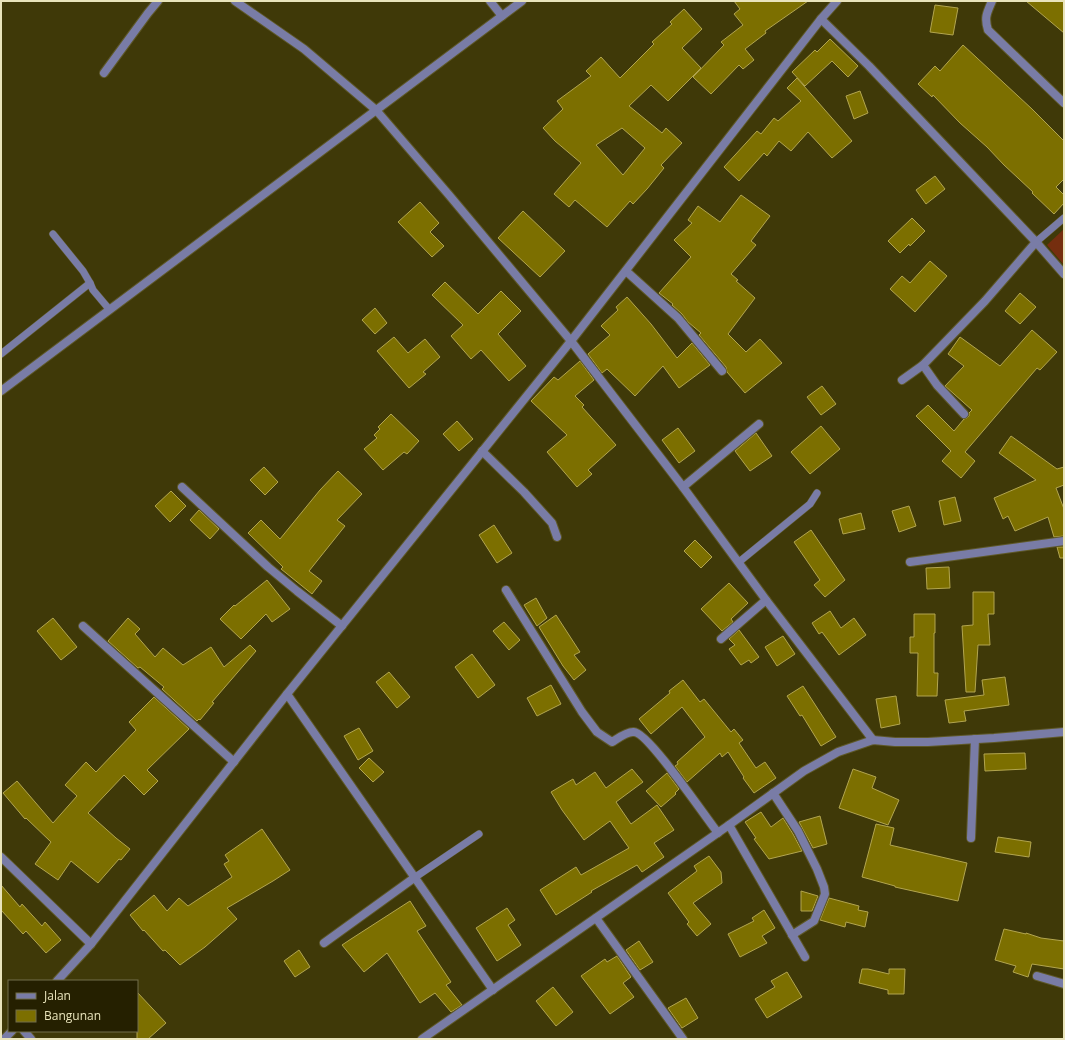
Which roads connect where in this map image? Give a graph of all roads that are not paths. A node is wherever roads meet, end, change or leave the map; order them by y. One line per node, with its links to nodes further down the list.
1 (158, 1): 9 (street)
2 (235, 1): 11 (street)
3 (490, 1): 7 (street)
4 (522, 1): 7 (street)
5 (837, 1): 8 (street)
6 (992, 1): 10 (street)
7 (502, 16): 11 (street)
8 (821, 19): 14 (street); 15 (street)
9 (104, 73)
10 (1064, 103)
11 (376, 110): 18 (street); 19 (street)
12 (1064, 218): 14 (lane)
13 (53, 234): 17 (lane)
14 (1036, 242): 16 (street); 21 (street)
15 (626, 271): 19 (street); 22 (street)
16 (1064, 274)
17 (91, 286): 18 (lane); 20 (lane)
18 (108, 307): 24 (street)
19 (571, 341): 27 (street); 29 (street)
20 (1, 354)
21 (923, 365): 23 (street); 25 (street)
22 (722, 371)
23 (902, 380)
24 (1, 391)
25 (964, 414)
26 (759, 424): 29 (street)
27 (482, 452): 31 (street); 38 (street)
28 (182, 487): 38 (street)
29 (683, 487): 33 (street)
30 (817, 493): 33 (lane)
31 (557, 537)
32 (1064, 541): 34 (street)
33 (739, 562): 36 (street)
34 (910, 562)
35 (506, 590): 48 (street)
36 (766, 600): 39 (street); 43 (street)
37 (83, 626): 44 (street)
38 (342, 626): 40 (street)
39 (721, 639)
40 (287, 694): 44 (street); 51 (street)
41 (1064, 732): 42 (street)
42 (975, 739): 43 (street); 49 (street)
43 (873, 740): 45 (street)
44 (234, 762): 55 (street)
45 (773, 793): 46 (street); 53 (street)
46 (729, 825): 48 (street); 53 (street)
47 (479, 834): 51 (lane)
48 (718, 834): 52 (street)
49 (971, 838)
50 (1, 857): 55 (street)
51 (414, 878): 54 (street); 60 (street)
52 (596, 918): 60 (street); 62 (street)
53 (792, 935): 56 (street)
54 (324, 943)
55 (91, 944): 58 (street)
56 (805, 957)
57 (1037, 976): 59 (street)
58 (58, 980)
59 (1064, 984)
60 (493, 990): 61 (street)
61 (422, 1039)
62 (683, 1039)

